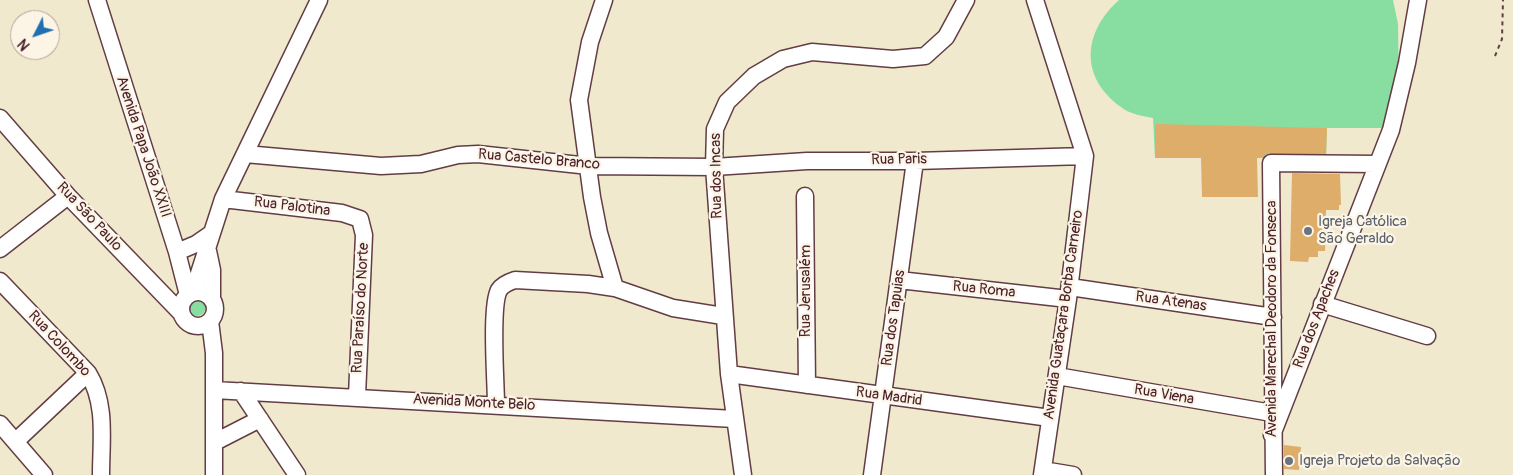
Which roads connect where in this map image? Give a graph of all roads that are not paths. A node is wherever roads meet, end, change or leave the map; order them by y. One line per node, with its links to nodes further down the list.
1 (97, 0): 21 (street, Avenida Papa João XXIII)
2 (319, 0): 8 (street)
3 (604, 0): 12 (street)
4 (966, 0): 13 (street, Rua dos Incas)
5 (1035, 0): 9 (street)
6 (1418, 0): 11 (street, Rua dos Apaches)
7 (0, 118): 14 (street, Rua São Paulo)
8 (246, 154): 12 (street, Rua Castelo Branco); 16 (street)
9 (1085, 156): 10 (street, Rua Paris); 25 (street, Avenida Guataçara Borba Carneiro)
10 (915, 161): 13 (street, Rua Paris); 22 (street, Rua dos Tapuias)
11 (1377, 164): 28 (street, Rua dos Apaches); 30 (street, Avenida Marechal Deodoro da Fonseca)
12 (589, 166): 13 (street, Rua Castelo Branco); 24 (street)
13 (714, 167): 29 (street, Rua dos Incas)
14 (68, 196): 19 (street); 31 (street, Rua São Paulo)
15 (805, 196): 38 (street, Rua Jerusalém)
16 (224, 199): 17 (street, Rua Palotina); 18 (street)
17 (360, 219): 41 (street, Rua Paraíso do Norte)
18 (212, 233): 20 (street); 21 (street)
19 (0, 249)
20 (208, 251): 26 (street); 27 (street)
21 (176, 252): 26 (street, Avenida Papa João XXIII)
22 (899, 280): 25 (street, Rua Roma); 42 (street, Rua dos Tapuias)
23 (0, 281): 35 (street, Rua Colombo)
24 (616, 288): 29 (street); 43 (street)
25 (1069, 293): 30 (street, Rua Atenas); 37 (street, Avenida Guataçara Borba Carneiro)
26 (190, 294): 27 (street); 31 (street)
27 (212, 300): 32 (street)
28 (1322, 304): 33 (street); 49 (street, Rua dos Apaches)
29 (723, 316): 36 (street, Rua dos Incas)
30 (1272, 317): 44 (street, Avenida Marechal Deodoro da Fonseca)
31 (186, 319): 32 (street); 34 (street, Rua São Paulo)
32 (210, 320): 34 (street)
33 (1427, 336)
34 (213, 368): 39 (street)
35 (88, 373): 50 (street); 54 (street, Rua Colombo)
36 (729, 374): 38 (street, Rua Madrid); 47 (street, Rua dos Incas)
37 (1057, 376): 44 (street, Rua Viena); 45 (street, Avenida Guataçara Borba Carneiro)
38 (807, 385): 42 (street, Rua Madrid)
39 (214, 390): 40 (street, Avenida Monte Belo); 51 (street)
40 (241, 391): 41 (street, Avenida Monte Belo); 46 (street)
41 (357, 396): 43 (street, Avenida Monte Belo)
42 (883, 396): 45 (street, Rua Madrid); 58 (street, Rua dos Tapuias)
43 (496, 405): 47 (street, Avenida Monte Belo)
44 (1272, 413): 49 (street, Avenida Marechal Deodoro da Fonseca)
45 (1050, 418): 52 (street, Avenida Guataçara Borba Carneiro)
46 (260, 419): 51 (street); 56 (street)
47 (734, 419): 57 (street, Rua dos Incas)
48 (0, 424): 50 (street)
49 (1272, 435): 60 (street, Avenida Marechal Deodoro da Fonseca)
50 (16, 441): 53 (street)
51 (215, 442): 55 (street)
52 (1042, 473): 59 (street)
53 (44, 475)
54 (101, 475)
55 (214, 475)
56 (296, 475)
57 (743, 475)
58 (872, 475)
59 (1073, 475)
60 (1274, 475)

